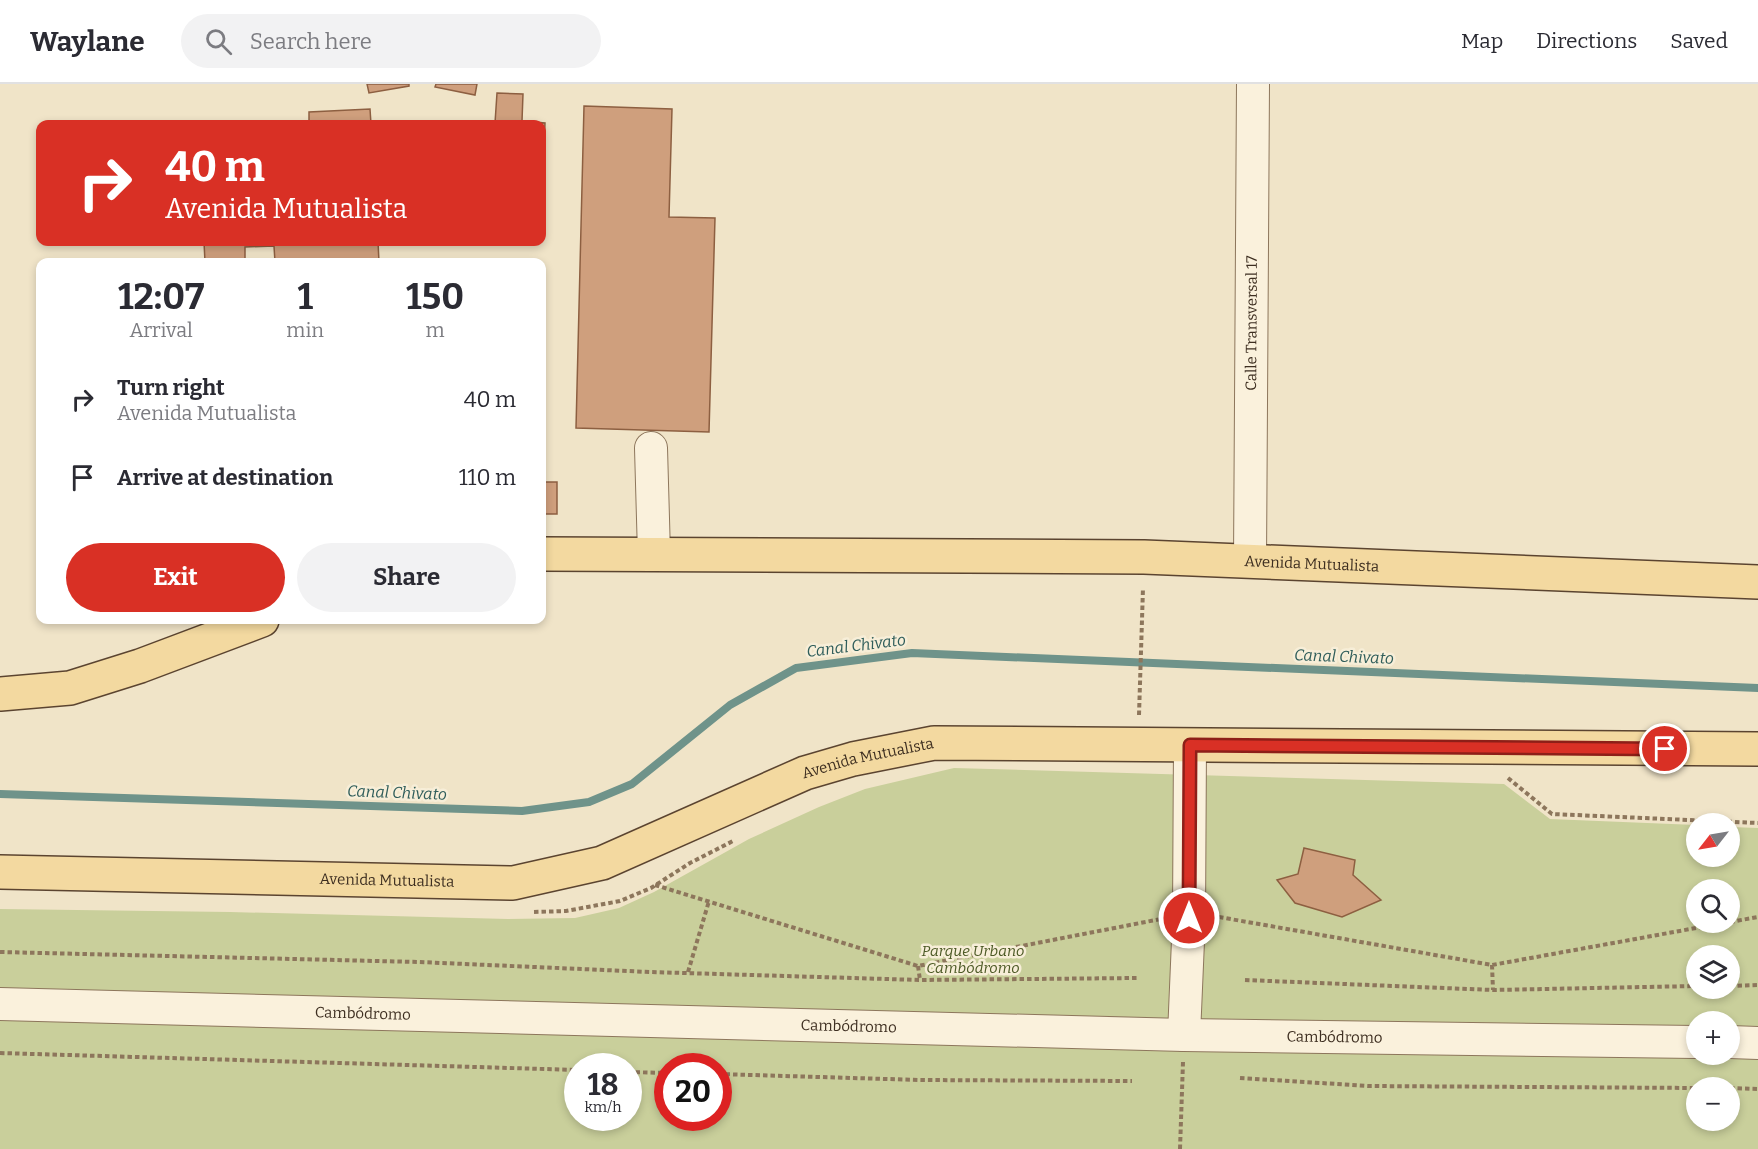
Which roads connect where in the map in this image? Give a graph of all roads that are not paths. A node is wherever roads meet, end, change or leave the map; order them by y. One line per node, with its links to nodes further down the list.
1 (1253, 84): 5 (street, Calle Transversal 17)
2 (651, 448): 4 (street)
3 (546, 554): 4 (main road, Avenida Mutualista)
4 (654, 554): 5 (main road, Avenida Mutualista)
5 (1250, 561): 6 (main road, Avenida Mutualista)
6 (1758, 582)
7 (251, 624): 8 (main road)
8 (0, 694)
9 (1190, 745): 10 (main road, Avenida Mutualista); 11 (main road, Avenida Mutualista); 13 (street)
10 (1758, 749)
11 (0, 872)
12 (0, 1004): 13 (street, Cambódromo)
13 (1184, 1035): 14 (street, Cambódromo)
14 (1686, 1042)
15 (1740, 1042): 16 (street)
16 (1758, 1043)

